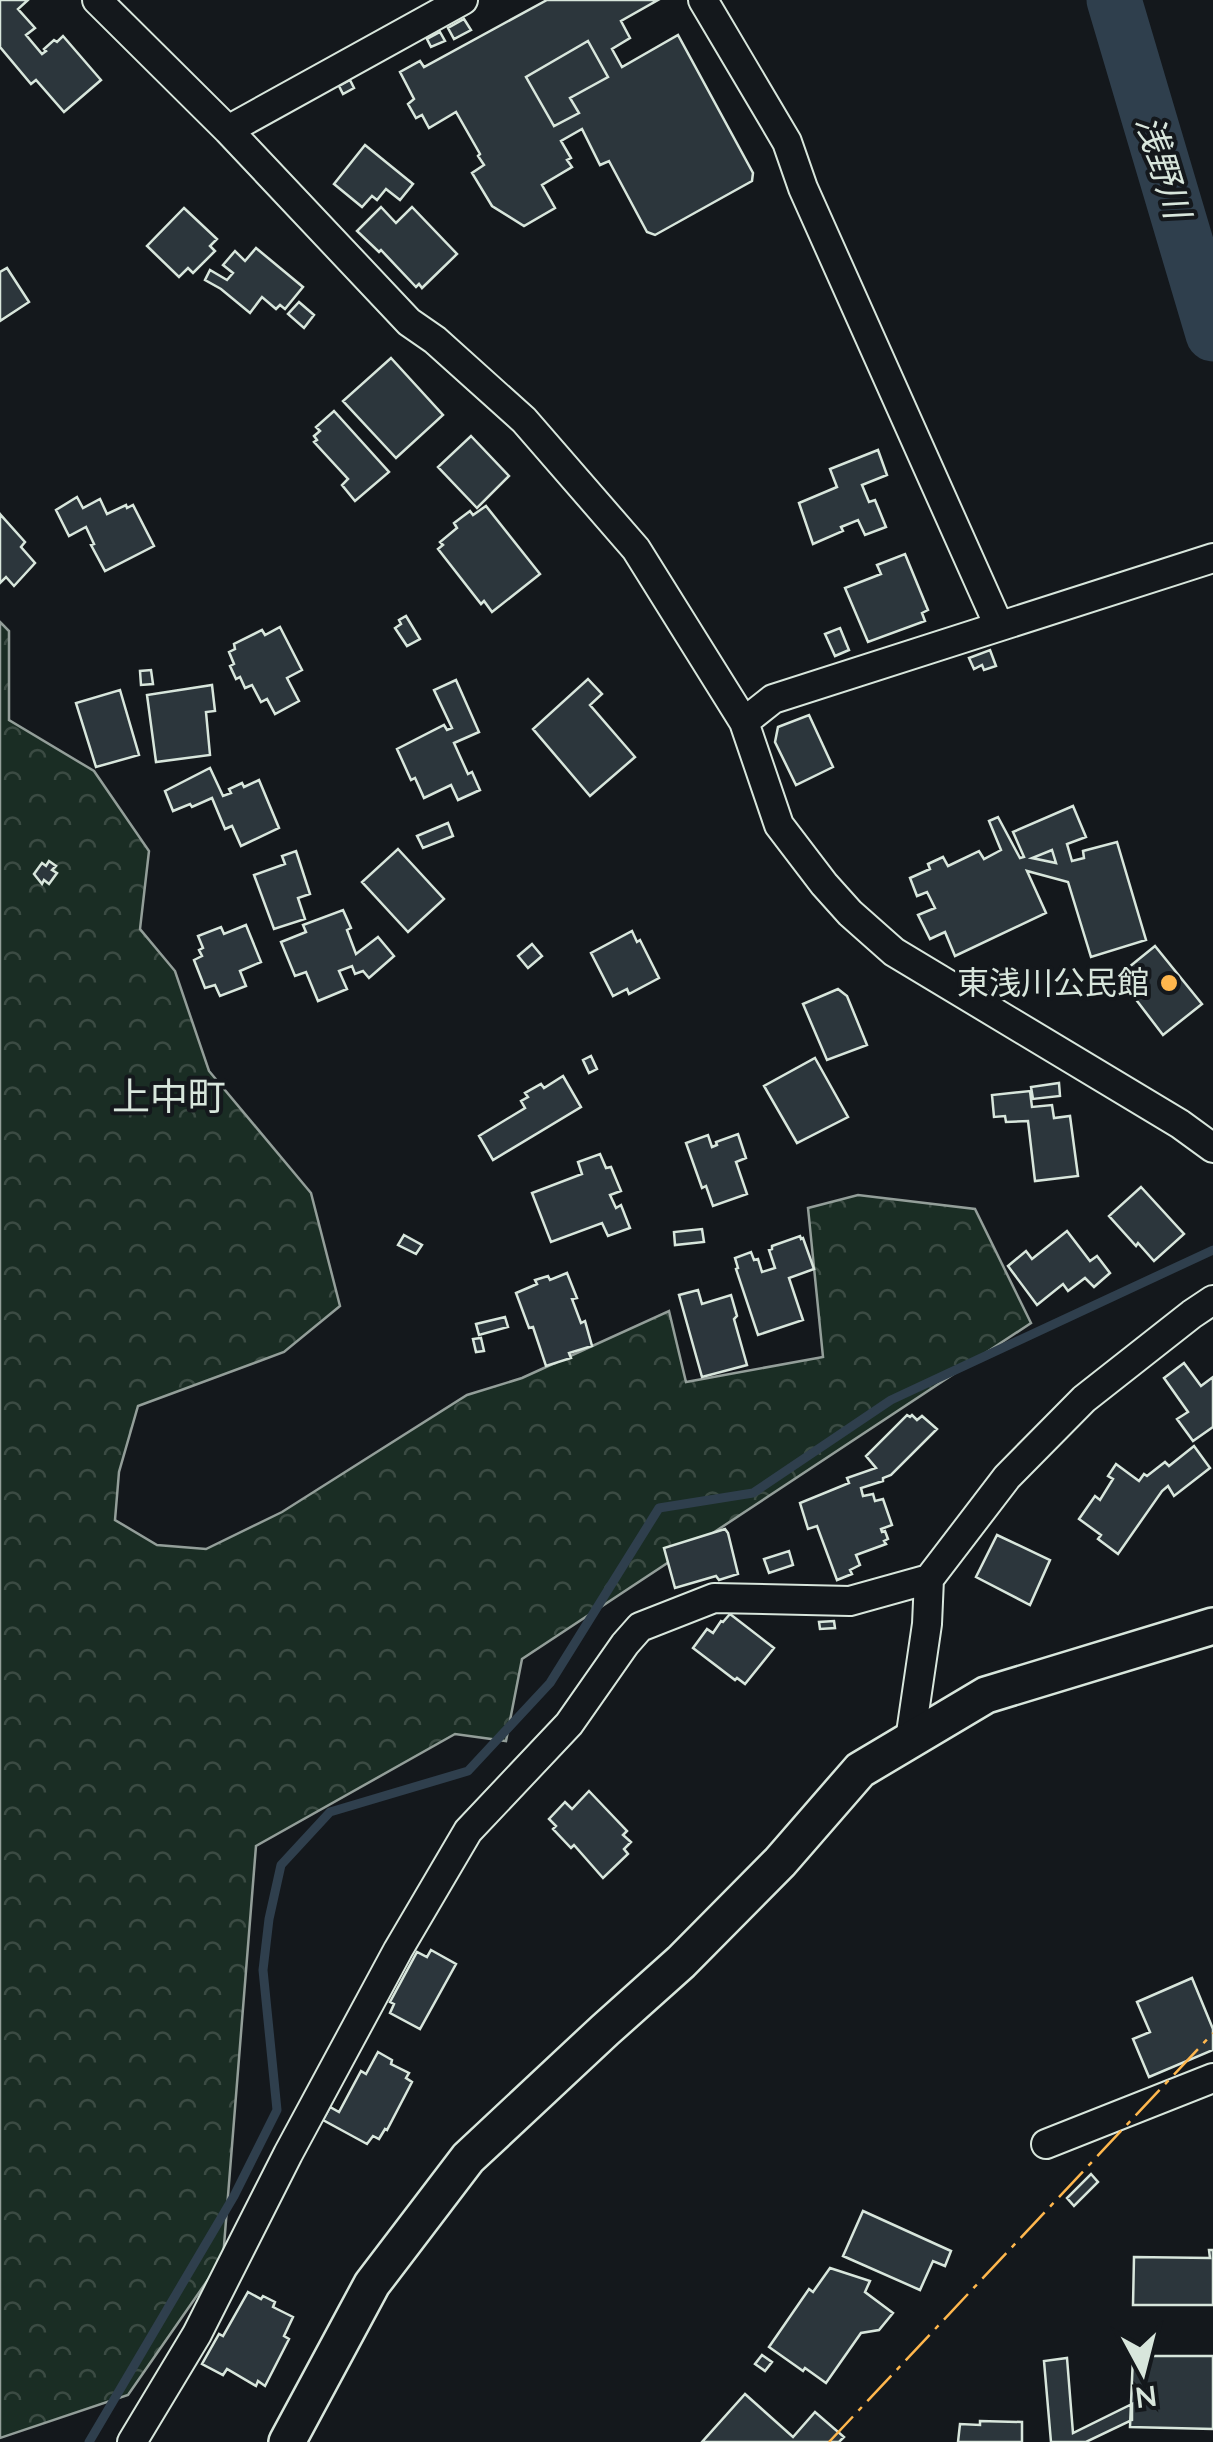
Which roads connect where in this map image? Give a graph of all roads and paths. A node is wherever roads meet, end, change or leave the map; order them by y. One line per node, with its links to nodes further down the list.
1 (97, 0): 4 (street)
2 (463, 0): 4 (street)
3 (703, 0): 6 (street)
4 (228, 130): 7 (street)
5 (1204, 562): 6 (street)
6 (1000, 626): 7 (street)
7 (744, 722): 8 (street)
8 (1213, 1148)
9 (1213, 1300): 10 (street)
10 (929, 1579): 12 (street); 15 (street)
11 (1213, 1626): 12 (street)
12 (910, 1740): 16 (street)
13 (1213, 2078): 14 (street)
14 (1046, 2144)
15 (132, 2442)
16 (287, 2442)

